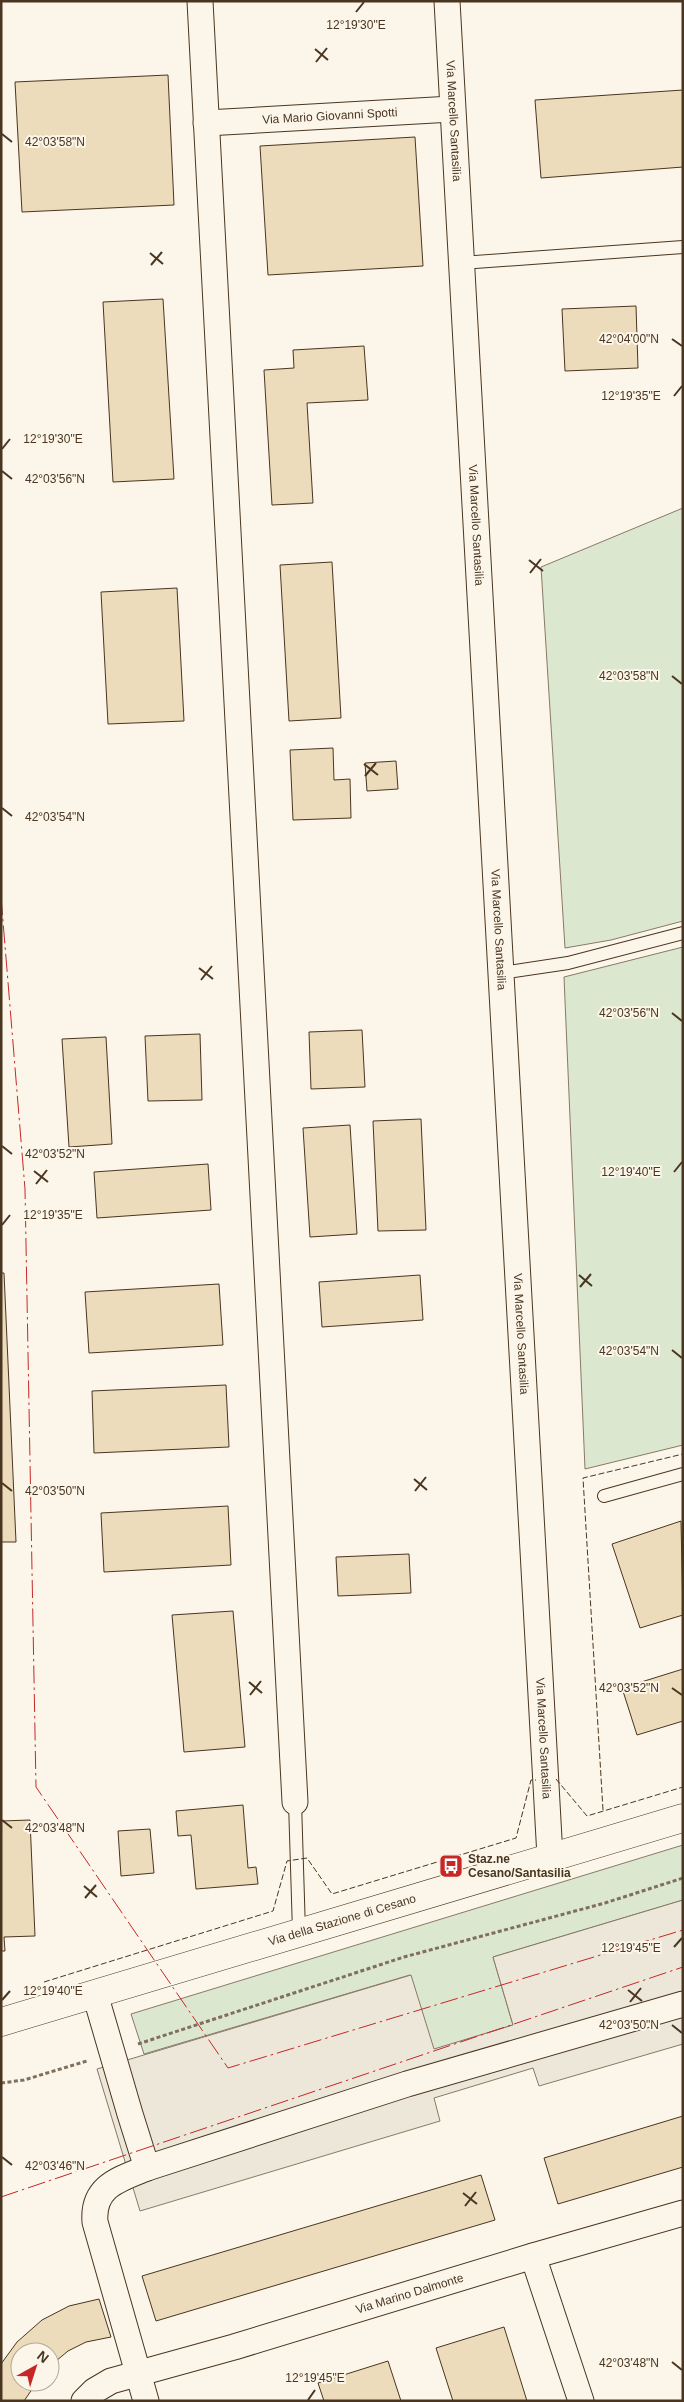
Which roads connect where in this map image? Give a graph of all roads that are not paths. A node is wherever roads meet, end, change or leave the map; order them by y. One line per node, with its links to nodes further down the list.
1 (200, 1): 4 (street)
2 (447, 1): 3 (street, Via Marcello Santasilia)
3 (452, 109): 4 (street, Via Mario Giovanni Spotti); 6 (street, Via Marcello Santasilia)
4 (206, 123): 11 (street)
5 (683, 247): 6 (lane)
6 (461, 263): 8 (street, Via Marcello Santasilia)
7 (683, 933): 8 (lane)
8 (501, 973): 13 (street, Via Marcello Santasilia)
9 (683, 1474): 10 (lane)
10 (604, 1496)
11 (295, 1802): 14 (lane)
12 (683, 1818): 13 (street, Via della Stazione di Cesano)
13 (550, 1857): 14 (street, Via della Stazione di Cesano)
14 (299, 1932): 15 (street, Via della Stazione di Cesano)
15 (95, 1994): 17 (street, Via della Stazione di Cesano); 18 (street)
16 (683, 2004): 18 (street)
17 (1, 2022)
18 (148, 2168): 21 (street)
19 (683, 2214): 20 (street, Via Marino Dalmonte)
20 (533, 2256): 21 (street, Via Marino Dalmonte); 24 (street)
21 (138, 2373): 22 (street, Via Marino Dalmonte); 23 (street)
22 (84, 2401)
23 (146, 2401)
24 (581, 2401)

